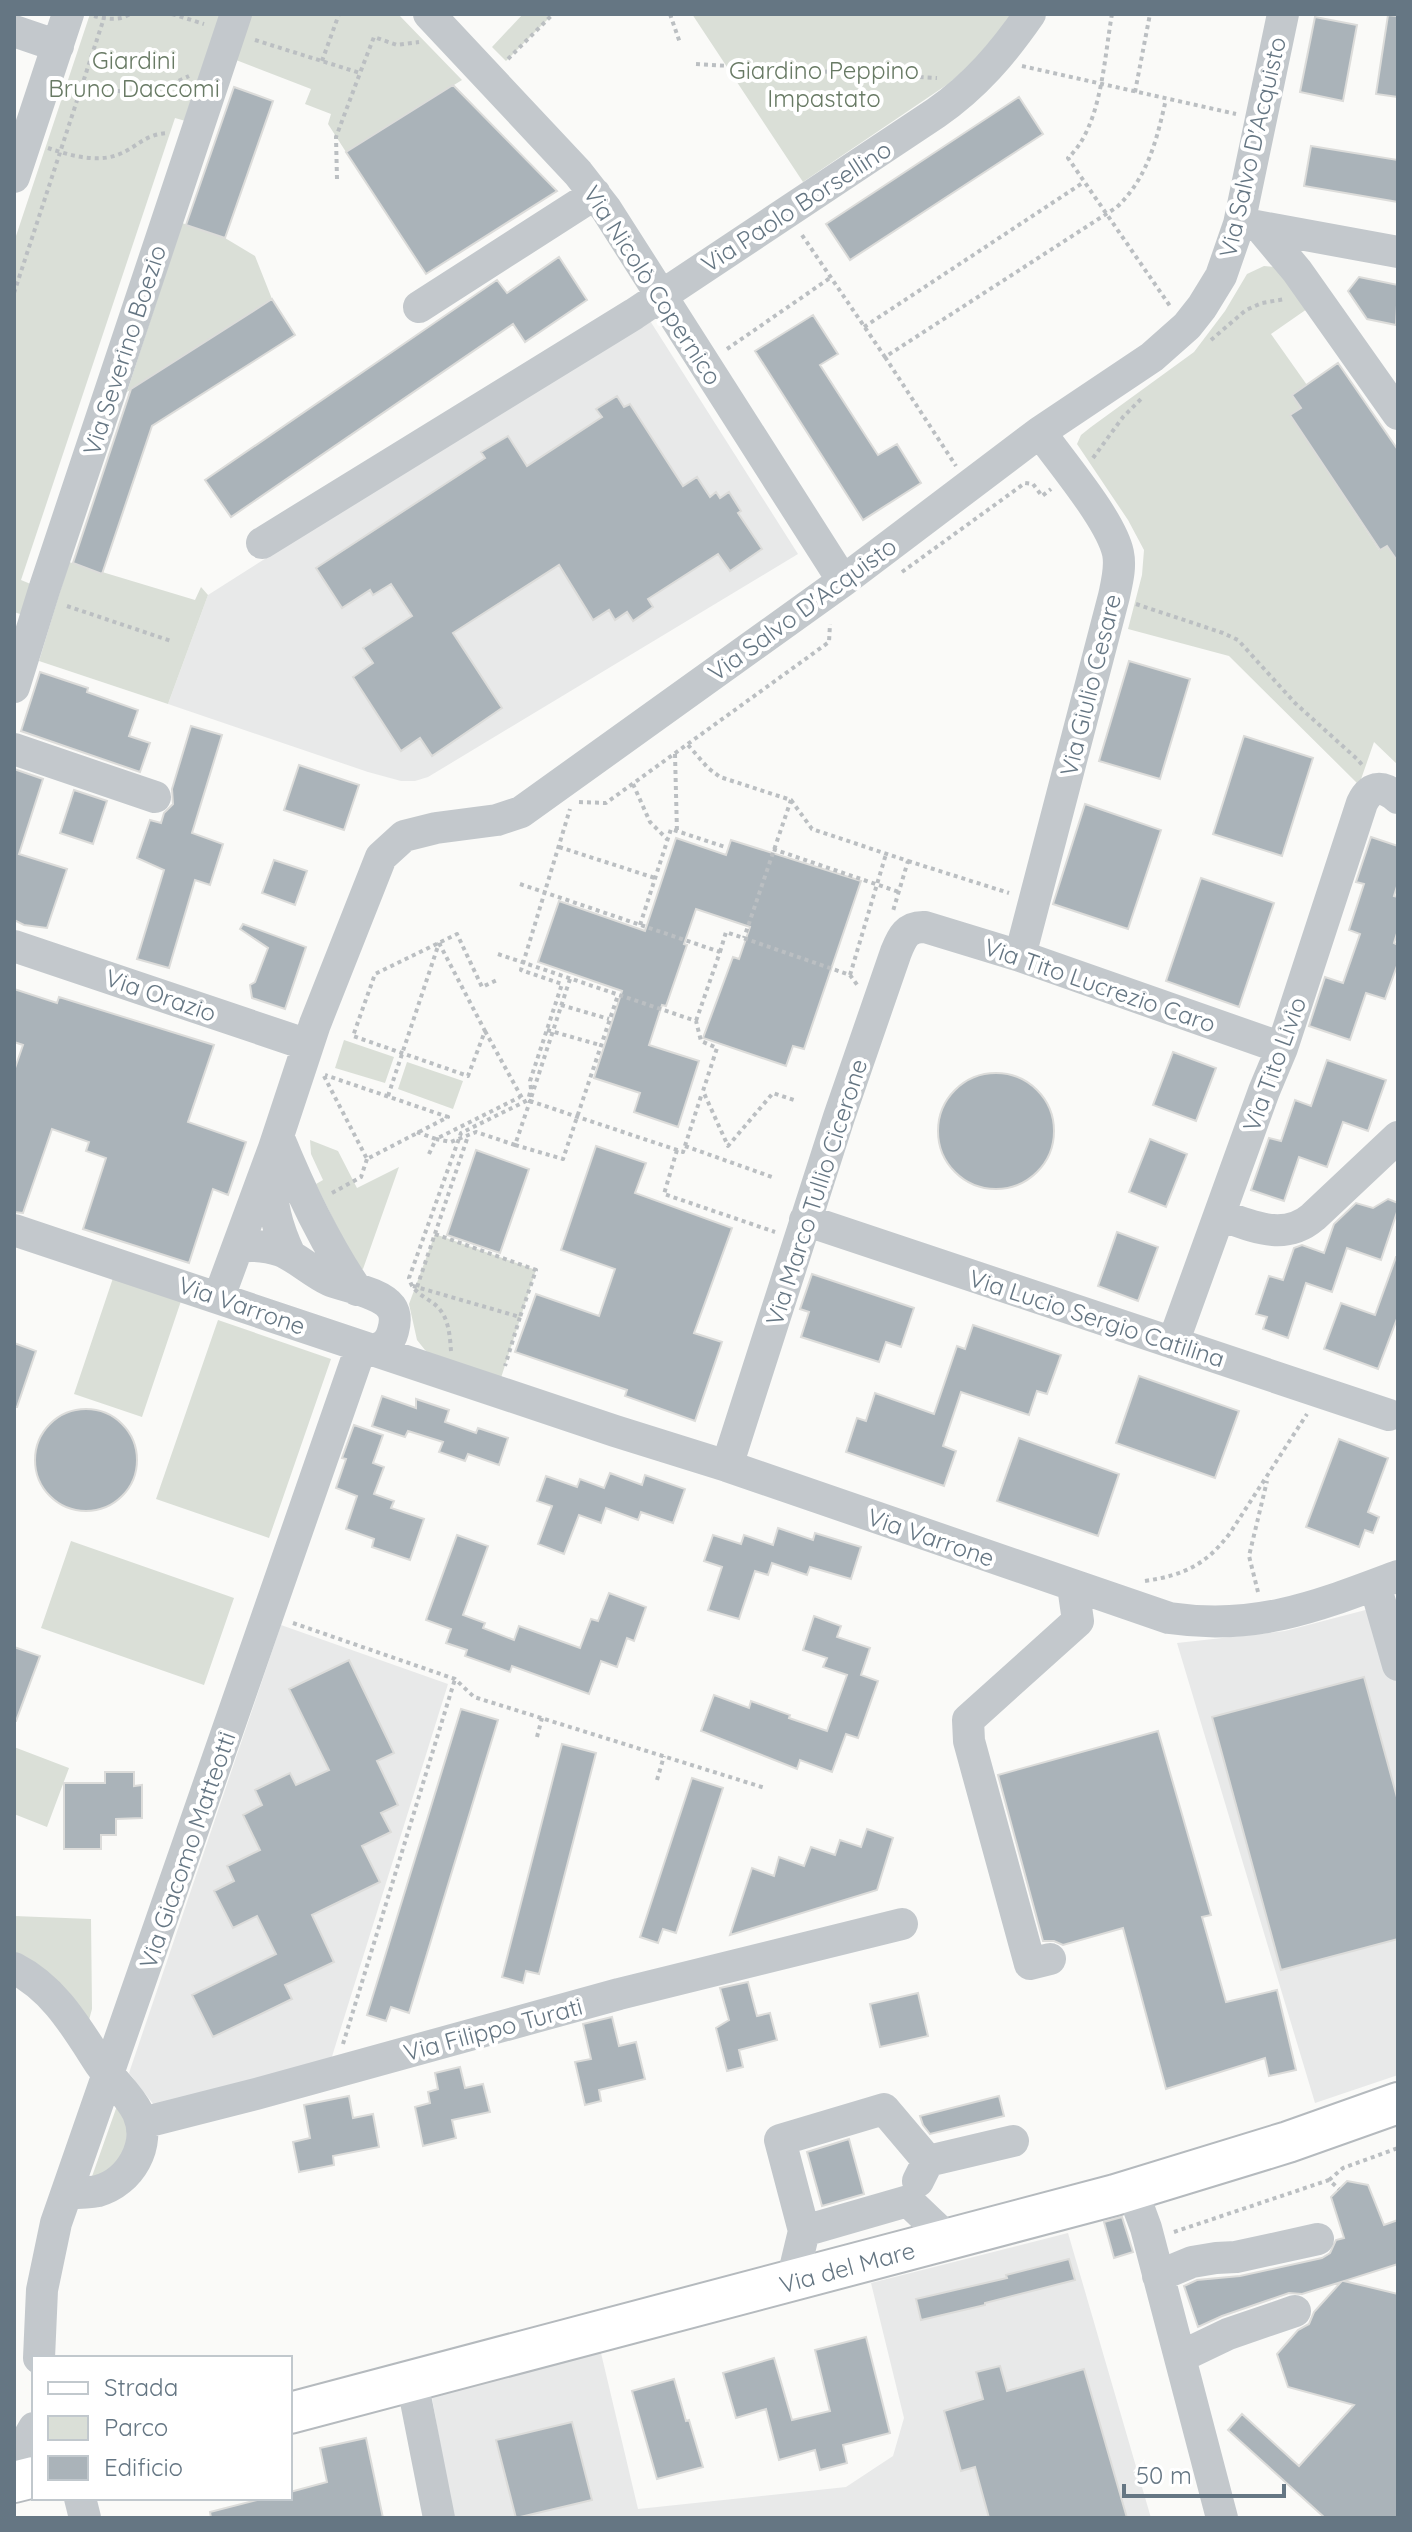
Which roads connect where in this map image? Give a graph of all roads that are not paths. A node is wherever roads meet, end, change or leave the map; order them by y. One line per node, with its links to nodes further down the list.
1 (68, 14): 7 (street)
2 (1030, 14): 14 (street, Via Paolo Borsellino)
3 (1283, 14): 10 (street, Via Salvo D'Acquisto)
4 (233, 26): 20 (street, Via Severino Boezio)
5 (427, 28): 9 (street, Via Nicolò Copernico)
6 (14, 31): 7 (street)
7 (58, 46): 8 (street)
8 (14, 177)
9 (595, 194): 14 (street, Via Nicolò Copernico); 15 (street)
10 (1250, 225): 11 (street); 13 (street); 17 (street, Via Salvo D'Acquisto)
11 (1322, 239): 12 (street); 13 (street)
12 (1398, 252)
13 (1306, 284): 16 (street)
14 (661, 294): 18 (street, Via Paolo Borsellino); 19 (street, Via Nicolò Copernico)
15 (419, 307)
16 (1398, 414)
17 (1040, 432): 19 (street, Via Salvo D'Acquisto); 27 (street, Via Giulio Cesare)
18 (262, 543)
19 (843, 581): 29 (street, Via Salvo D'Acquisto)
20 (22, 639): 21 (street, Via Severino Boezio)
21 (14, 687)
22 (14, 749): 24 (street)
23 (1384, 792): 28 (street, Via Tito Livio)
24 (155, 797)
25 (905, 919): 27 (street, Via Tito Lucrezio Caro); 33 (street, Via Marco Tullio Cicerone)
26 (14, 946): 29 (street, Via Orazio)
27 (1020, 956): 28 (street, Via Tito Lucrezio Caro)
28 (1282, 1048): 32 (street, Via Tito Livio)
29 (317, 1064): 31 (street, Via Salvo D'Acquisto)
30 (1398, 1137): 32 (street)
31 (276, 1142): 35 (street, Via Salvo D'Acquisto); 36 (street, Via Salvo D'Acquisto); 37 (street)
32 (1220, 1215): 40 (street, Via Tito Livio)
33 (793, 1227): 40 (street, Via Lucio Sergio Catilina); 44 (street, Via Marco Tullio Cicerone)
34 (14, 1230): 39 (street, Via Varrone)
35 (238, 1247): 36 (street); 39 (street, Via Salvo D'Acquisto)
36 (290, 1255): 37 (street)
37 (357, 1290): 38 (street)
38 (404, 1290): 41 (street, Via Giacomo Matteotti); 42 (street, Via Varrone)
39 (219, 1297): 41 (street, Via Varrone)
40 (1173, 1343): 43 (street, Via Lucio Sergio Catilina)
41 (366, 1348): 42 (street, Via Varrone); 51 (street, Via Giacomo Matteotti)
42 (460, 1369): 44 (street, Via Varrone)
43 (1389, 1415)
44 (727, 1466): 46 (street, Via Varrone)
45 (1387, 1580): 46 (street, Via Varrone); 47 (street)
46 (1073, 1586): 49 (street)
47 (1398, 1665)
48 (902, 1924): 53 (street, Via Filippo Turati)
49 (1050, 1959)
50 (14, 1968): 51 (street)
51 (108, 2075): 53 (street); 57 (street, Via Giacomo Matteotti)
52 (1398, 2103): 56 (main road, Via del Mare)
53 (142, 2123): 57 (street)
54 (1013, 2141): 55 (street)
55 (928, 2161): 58 (street); 59 (street)
56 (1132, 2190): 61 (main road, Via del Mare); 62 (street)
57 (67, 2193): 65 (street, Via Giacomo Matteotti)
58 (908, 2201): 59 (street); 61 (street)
59 (804, 2231): 63 (street)
60 (1318, 2239): 62 (street)
61 (949, 2240): 63 (main road, Via del Mare)
62 (1158, 2276): 66 (street)
63 (792, 2281): 67 (main road, Via del Mare)
64 (1295, 2311): 66 (street)
65 (39, 2356)
66 (1180, 2357): 72 (street)
67 (412, 2381): 68 (main road, Via del Mare); 71 (street)
68 (292, 2412)
69 (32, 2432): 70 (street)
70 (14, 2463)
71 (439, 2518)
72 (1222, 2518)

